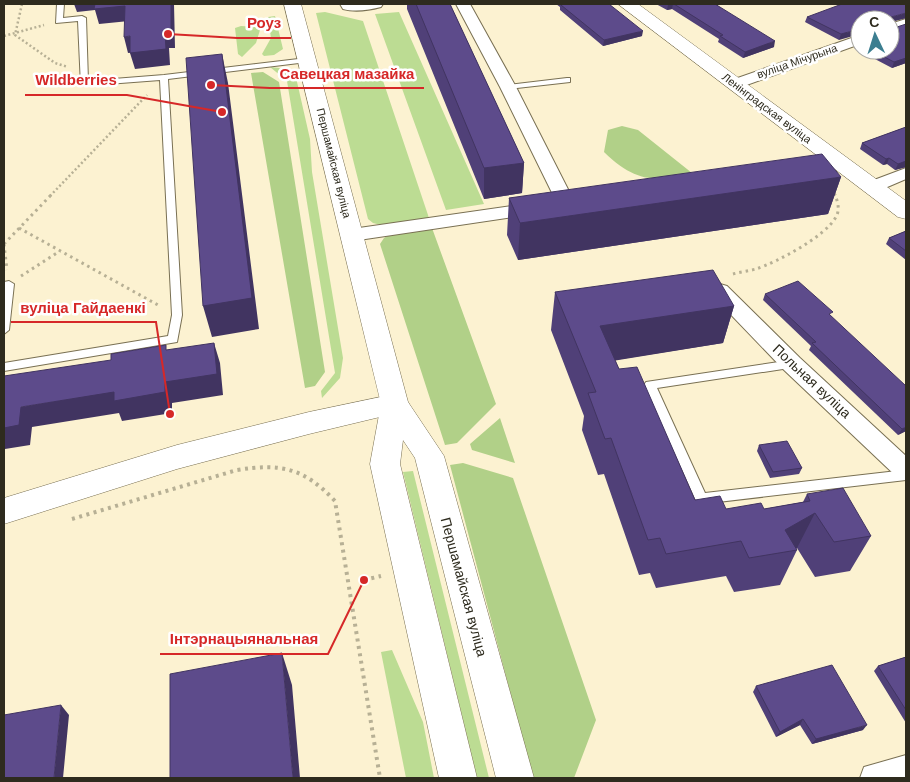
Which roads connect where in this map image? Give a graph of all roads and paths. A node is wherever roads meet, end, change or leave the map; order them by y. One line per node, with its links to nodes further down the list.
1 (22, 4): 9 (path)
2 (60, 4): 8 (lane)
3 (292, 4): 12 (main road, Першамайская вуліца)
4 (347, 4): 5 (street)
5 (376, 4)
6 (463, 4): 17 (street)
7 (627, 4): 16 (main road, Ленінградская вуліца)
8 (59, 21): 9 (path); 13 (lane)
9 (15, 35): 10 (path); 13 (path)
10 (4, 36)
11 (850, 43): 16 (street, вуліца Мічурына)
12 (307, 60): 14 (lane); 25 (main road, Першамайская вуліца)
13 (83, 71): 14 (lane)
14 (164, 77): 24 (path); 30 (lane)
15 (567, 80): 17 (lane)
16 (735, 84): 19 (main road, Ленінградская вуліца)
17 (508, 87): 22 (street)
18 (906, 173): 19 (street)
19 (872, 187): 23 (main road, Ленінградская вуліца)
20 (830, 188): 28 (path)
21 (586, 202): 22 (street, Першамайская вуліца)
22 (567, 204): 25 (street, Першамайская вуліца)
23 (906, 212)
24 (19, 228): 26 (path); 27 (path)
25 (352, 235): 34 (main road, Першамайская вуліца)
26 (4, 244): 29 (path)
27 (60, 251): 29 (path); 30 (path)
28 (723, 283): 32 (street, Польная вуліца)
29 (6, 285): 31 (lane)
30 (177, 315): 33 (lane)
31 (4, 330)
32 (792, 364): 35 (street, Польная вуліца); 36 (lane)
33 (4, 367)
34 (395, 404): 37 (main road); 41 (main road, Першамайская вуліца); 42 (main road, Першамайская вуліца)
35 (906, 470)
36 (906, 475)
37 (4, 511)
38 (69, 519): 40 (path)
39 (906, 770): 43 (street)
40 (380, 778)
41 (458, 778)
42 (515, 778)
43 (876, 778)

